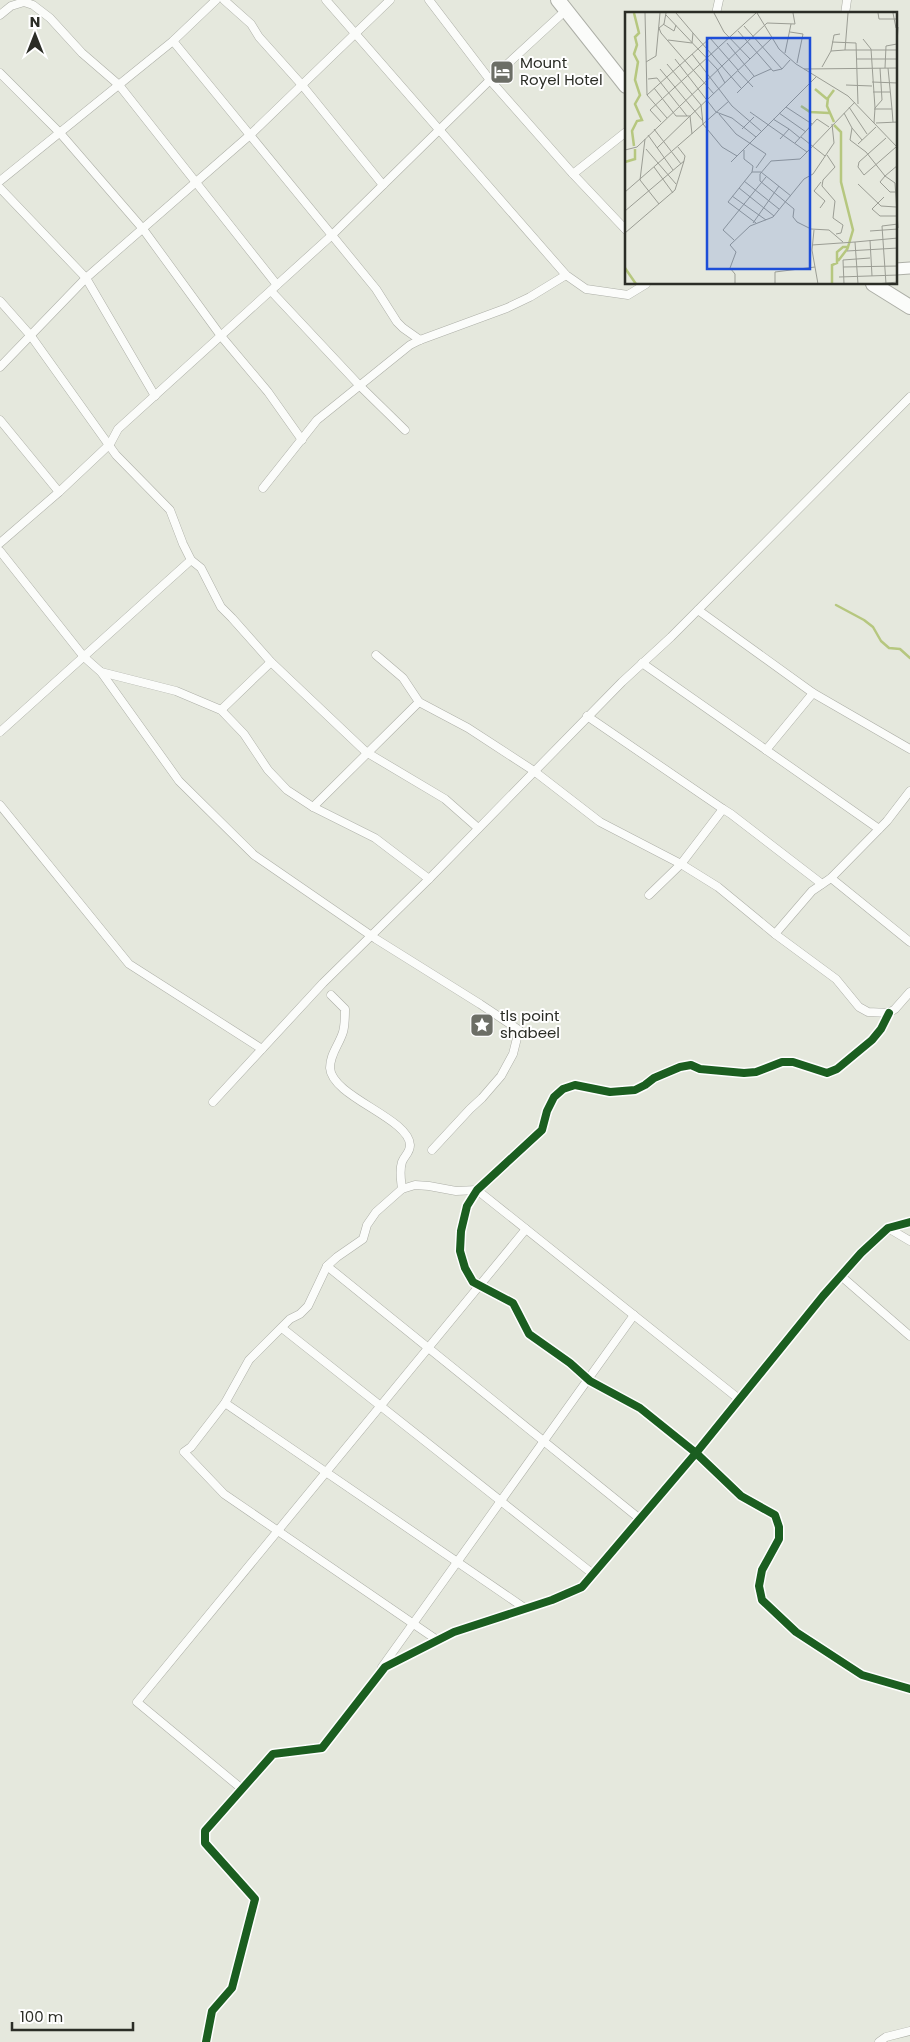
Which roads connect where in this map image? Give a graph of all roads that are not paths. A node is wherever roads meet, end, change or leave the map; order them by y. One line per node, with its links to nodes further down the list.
1 (216, 0): 9 (street)
2 (224, 0): 13 (street)
3 (326, 0): 8 (street)
4 (390, 0): 8 (street)
5 (429, 0): 11 (street)
6 (562, 6): 11 (street); 14 (highway)
7 (0, 15): 12 (street)
8 (354, 34): 13 (street); 15 (street)
9 (173, 41): 12 (street); 18 (street)
10 (0, 73): 16 (street)
11 (490, 80): 15 (street); 19 (street)
12 (118, 85): 16 (street); 21 (street)
13 (302, 85): 18 (street); 22 (street)
14 (625, 85)
15 (438, 130): 22 (street); 27 (street)
16 (60, 133): 20 (street); 24 (street)
17 (625, 133): 19 (street)
18 (250, 135): 21 (street); 26 (street)
19 (573, 174): 25 (street)
20 (0, 181)
21 (195, 183): 24 (street); 31 (street)
22 (383, 185): 26 (street)
23 (0, 188): 28 (street)
24 (143, 229): 28 (street); 35 (street)
25 (625, 229)
26 (331, 236): 31 (street); 36 (street)
27 (566, 275): 29 (street); 36 (street)
28 (86, 278): 34 (street); 39 (street)
29 (644, 285)
30 (875, 285): 33 (highway)
31 (274, 288): 35 (street); 38 (street)
32 (0, 300): 34 (street)
33 (910, 307)
34 (31, 336): 37 (street); 44 (street)
35 (222, 336): 39 (street); 43 (street)
36 (420, 340): 38 (street)
37 (0, 367)
38 (360, 386): 42 (street); 43 (street)
39 (156, 396): 44 (street)
40 (910, 397): 50 (street)
41 (0, 420): 46 (street)
42 (404, 430)
43 (302, 440): 45 (street)
44 (110, 444): 46 (street); 49 (street)
45 (262, 488)
46 (59, 492): 47 (street)
47 (0, 543)
48 (0, 551): 52 (street)
49 (191, 560): 52 (street); 53 (street)
50 (698, 610): 54 (street); 56 (street)
51 (376, 655): 57 (street)
52 (84, 657): 55 (street); 60 (street)
53 (271, 662): 58 (street); 63 (street)
54 (642, 664): 59 (street); 62 (street)
55 (102, 672): 58 (street); 77 (street)
56 (813, 693): 61 (street); 62 (street)
57 (419, 702): 63 (street); 64 (street)
58 (221, 710): 67 (street)
59 (587, 716): 64 (street); 68 (street)
60 (0, 732)
61 (910, 749)
62 (766, 750): 70 (street)
63 (366, 752): 67 (street); 69 (street)
64 (534, 771): 69 (street); 71 (street)
65 (910, 791): 70 (street)
66 (0, 805): 82 (street)
67 (313, 806): 73 (street)
68 (723, 810): 71 (street); 74 (street)
69 (478, 828): 73 (street)
70 (878, 829): 72 (street)
71 (681, 864): 75 (street); 76 (street)
72 (831, 878): 74 (street); 78 (street)
73 (430, 879): 77 (street)
74 (822, 884): 76 (street)
75 (649, 895)
76 (775, 934): 81 (street)
77 (372, 936): 82 (street); 84 (street)
78 (910, 942)
79 (910, 992): 81 (street)
80 (331, 995): 85 (street)
81 (889, 1013): 86 (street)
82 (262, 1049): 83 (street)
83 (213, 1102)
84 (432, 1150)
85 (402, 1189): 86 (street); 91 (street)
86 (477, 1190): 89 (street); 93 (street)
87 (910, 1222): 88 (street)
88 (888, 1228): 90 (street); 92 (street)
89 (526, 1229): 93 (street); 94 (street)
90 (910, 1242)
91 (328, 1266): 95 (street); 100 (street)
92 (841, 1276): 96 (street); 98 (street)
93 (480, 1285): 97 (street); 104 (street)
94 (634, 1315): 97 (street); 98 (street)
95 (282, 1328): 99 (street); 102 (street)
96 (910, 1336)
97 (588, 1379): 100 (street); 101 (street)
98 (740, 1399): 101 (street)
99 (225, 1402): 104 (street); 105 (street)
100 (544, 1441): 102 (street); 103 (street)
101 (696, 1452): 103 (street); 110 (street)
102 (501, 1501): 105 (street); 106 (street)
103 (640, 1519): 106 (street)
104 (278, 1531): 108 (street); 112 (street)
105 (457, 1562): 107 (street); 108 (street)
106 (593, 1574): 107 (street)
107 (526, 1609): 109 (street)
108 (413, 1624): 109 (street); 111 (street)
109 (437, 1640): 111 (street)
110 (910, 1689)
111 (337, 1729): 112 (street)
112 (242, 1789): 114 (street)
113 (910, 2031): 115 (street)
114 (206, 2042)
115 (879, 2042)

